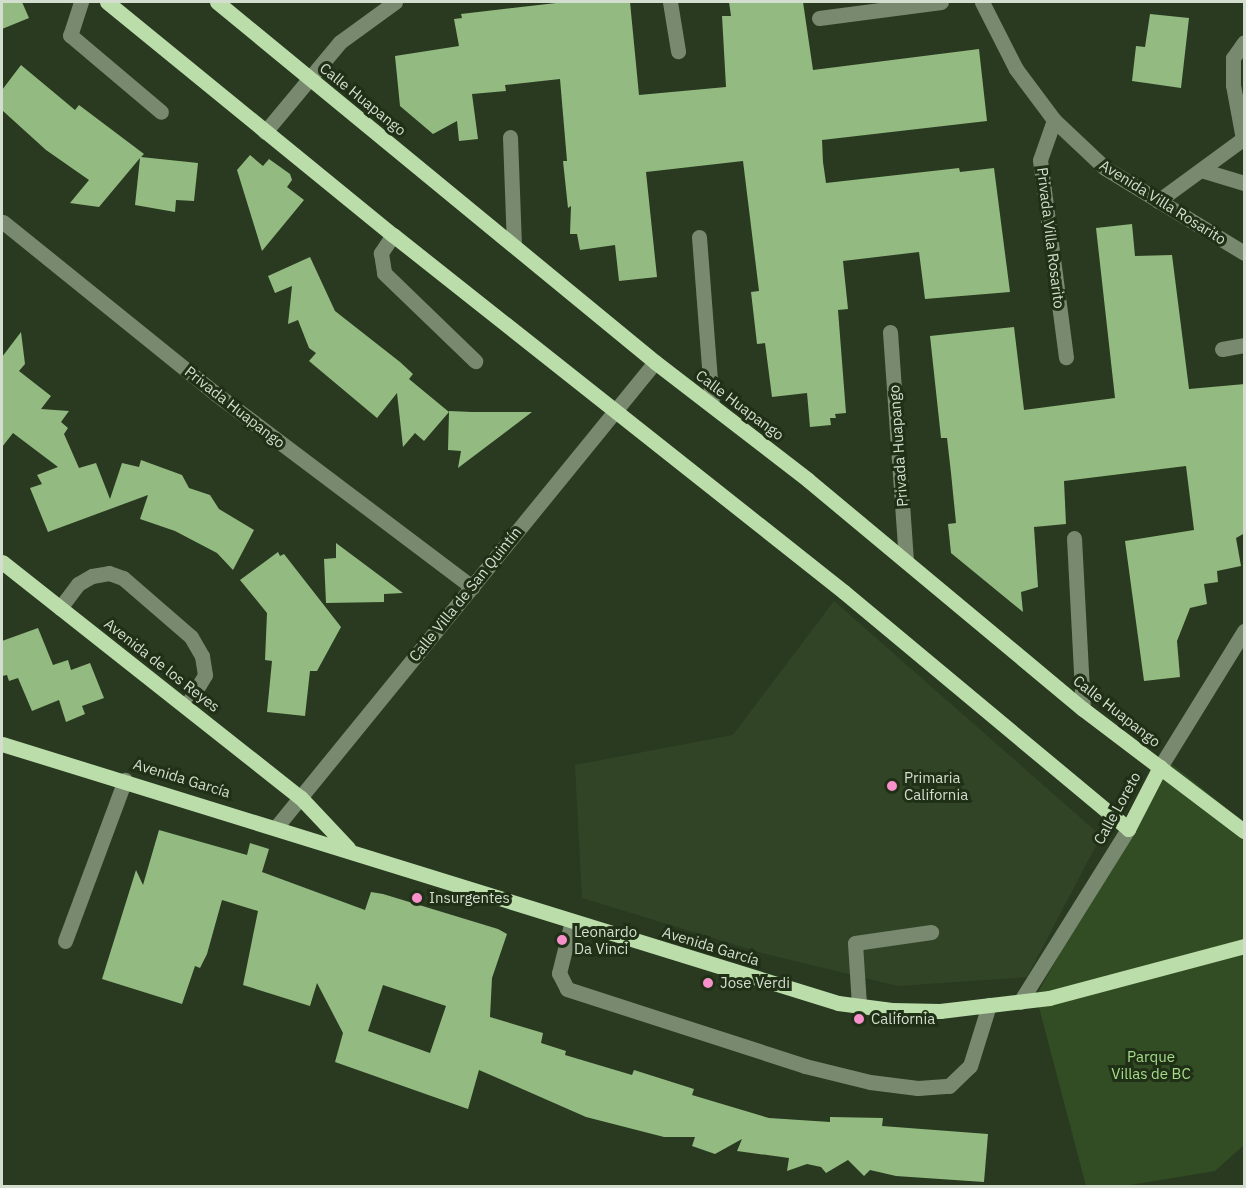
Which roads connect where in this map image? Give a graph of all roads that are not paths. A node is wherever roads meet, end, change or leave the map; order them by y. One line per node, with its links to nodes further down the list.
1 (81, 2): 12 (street)
2 (107, 2): 14 (main road)
3 (219, 2): 11 (main road, Calle Huapango)
4 (395, 2): 11 (street)
5 (670, 2): 10 (street)
6 (941, 2): 8 (street)
7 (982, 2): 13 (street, Avenida Villa Rosarito)
8 (819, 18)
9 (1245, 42): 16 (street)
10 (678, 51)
11 (308, 77): 14 (street); 23 (main road, Calle Huapango)
12 (161, 112)
13 (1054, 120): 19 (street, Avenida Villa Rosarito); 28 (street, Privada Villa Rosarito)
14 (266, 132): 21 (main road)
15 (510, 137): 23 (street)
16 (1244, 139): 17 (street)
17 (1201, 170): 18 (street); 19 (street)
18 (1245, 183)
19 (1158, 201): 24 (street, Avenida Villa Rosarito)
20 (3, 222): 36 (street, Privada Huapango)
21 (393, 236): 29 (street); 32 (main road)
22 (699, 237): 31 (street)
23 (514, 244): 30 (main road, Calle Huapango)
24 (1245, 253)
25 (890, 332): 34 (street, Privada Huapango)
26 (1245, 345): 27 (street)
27 (1222, 349)
28 (1066, 357)
29 (475, 361)
30 (655, 362): 31 (main road, Calle Huapango); 32 (street, Calle Villa de San Quintín)
31 (712, 406): 34 (main road, Calle Huapango)
32 (614, 408): 36 (street, Calle Villa de San Quintín); 46 (main road)
33 (1074, 538): 40 (street)
34 (906, 560): 40 (main road, Calle Huapango)
35 (2, 562): 37 (main road, Avenida de los Reyes)
36 (472, 587): 44 (street, Calle Villa de San Quintín)
37 (60, 608): 39 (main road, Avenida de los Reyes); 39 (street)
38 (1245, 631): 42 (street, Calle Loreto)
39 (186, 707): 44 (main road, Avenida de los Reyes)
40 (1083, 709): 42 (main road, Calle Huapango)
41 (2, 744): 43 (main road, Avenida García)
42 (1160, 767): 46 (main road, Calle Loreto); 47 (main road, Calle Huapango)
43 (125, 780): 45 (main road, Avenida García); 51 (street)
44 (300, 797): 45 (street, Calle Villa de San Quintín); 48 (main road, Avenida García)
45 (277, 826): 48 (main road, Avenida García)
46 (1128, 829): 53 (street, Calle Loreto)
47 (1245, 831)
48 (350, 850): 49 (main road, Avenida García)
49 (572, 921): 54 (main road, Avenida García); 55 (street)
50 (931, 933): 54 (street)
51 (65, 941)
52 (1245, 946): 53 (main road, Avenida García)
53 (1020, 1002): 55 (main road, Avenida García)
54 (859, 1005): 55 (main road, Avenida García)
55 (989, 1005)

